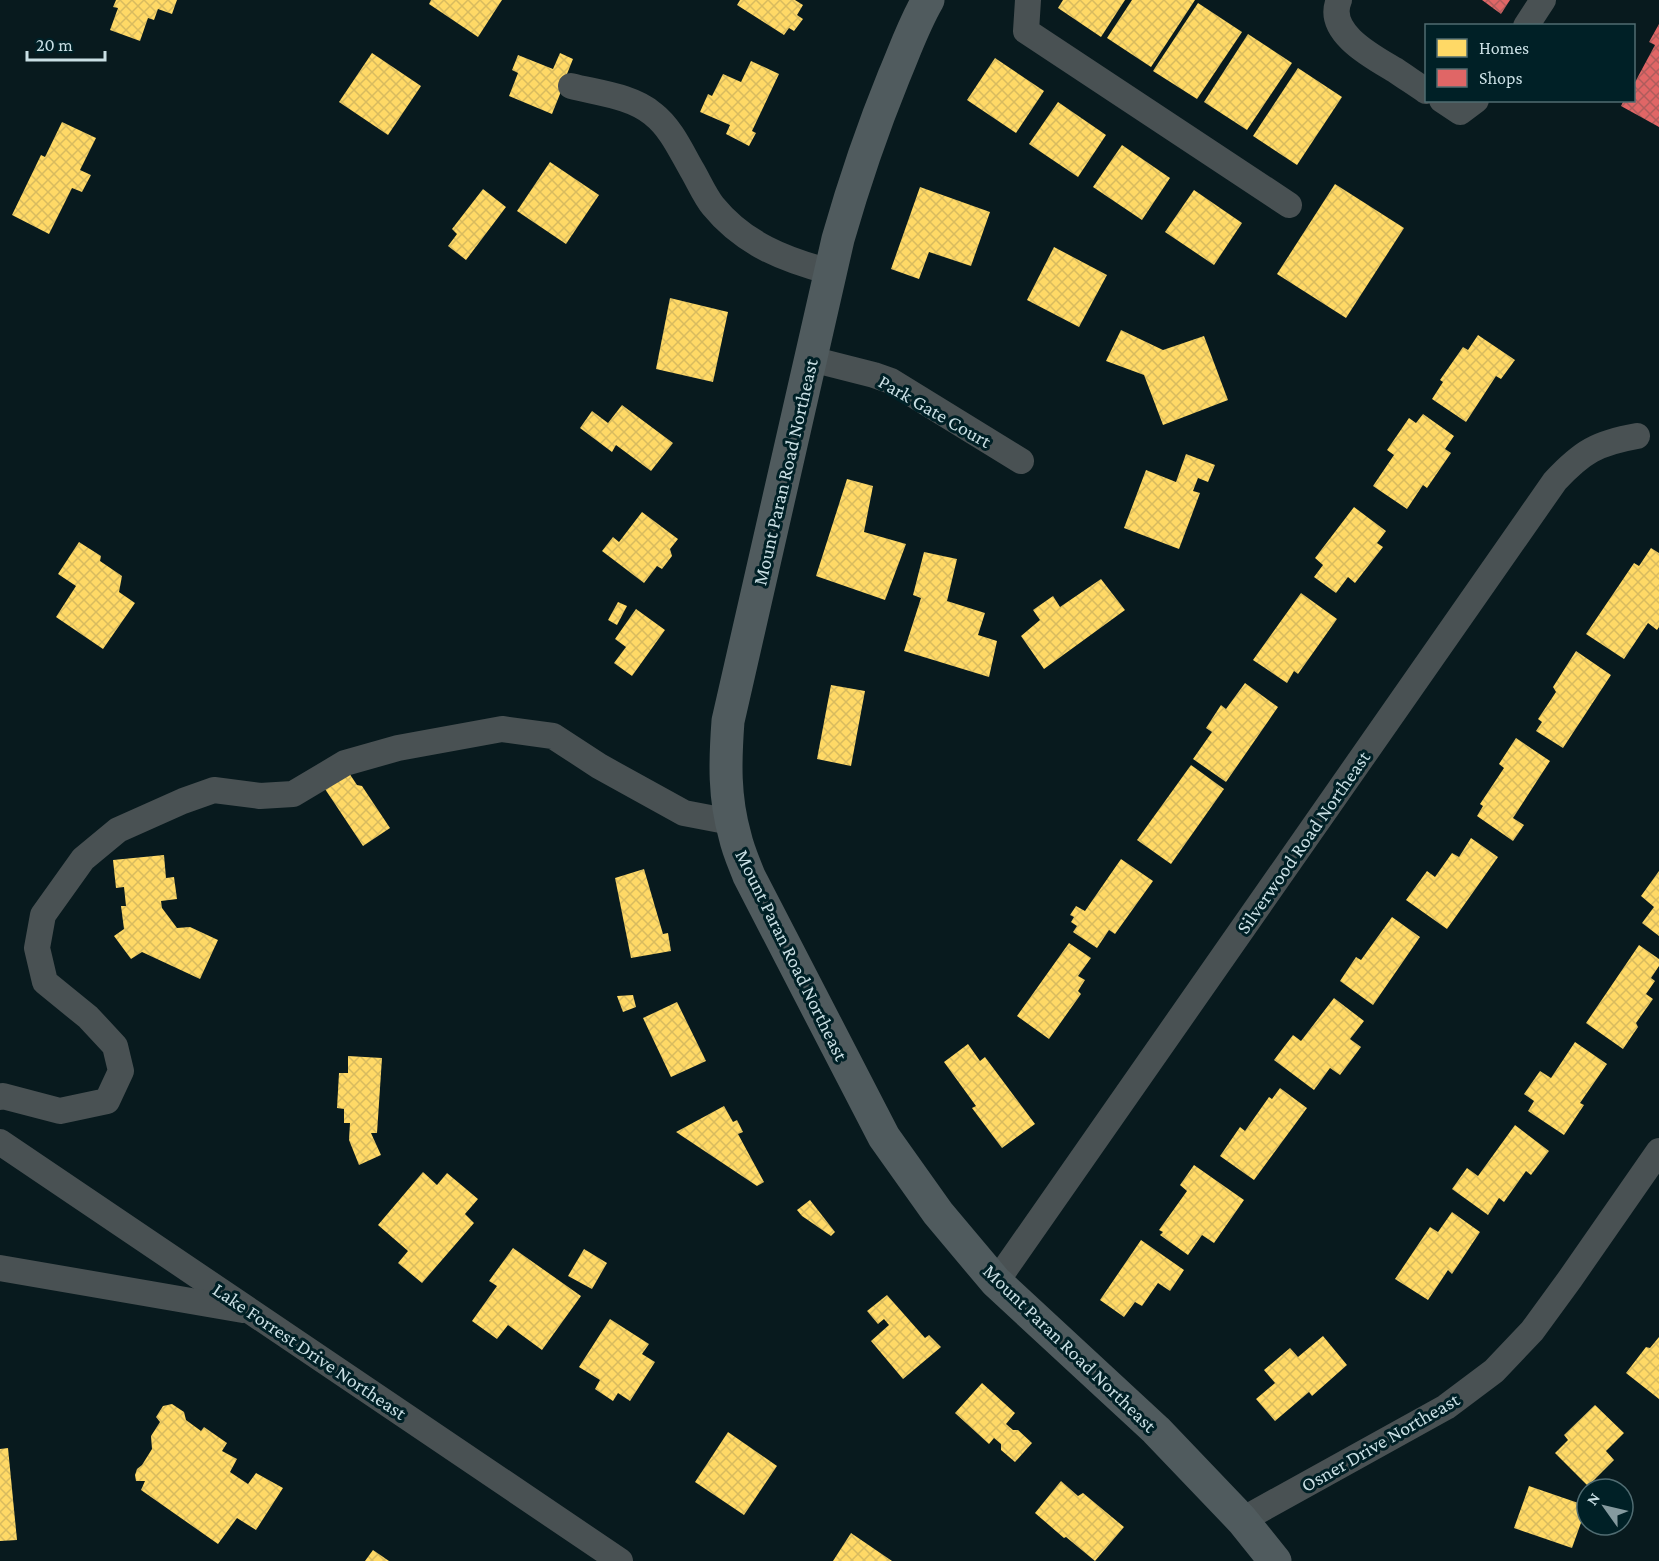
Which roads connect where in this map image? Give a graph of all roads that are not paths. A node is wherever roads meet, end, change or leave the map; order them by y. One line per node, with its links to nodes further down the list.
1 (928, 0): 11 (main road, Mount Paran Road Northeast)
2 (1028, 0): 10 (street)
3 (1339, 0): 7 (street)
4 (1543, 0): 5 (street)
5 (1527, 24)
6 (571, 86): 11 (street)
7 (1425, 89)
8 (1445, 102): 9 (street)
9 (1473, 102)
10 (1289, 205)
11 (831, 272): 12 (main road, Mount Paran Road Northeast)
12 (811, 359): 14 (street, Park Gate Court); 15 (main road, Mount Paran Road Northeast)
13 (1637, 436): 20 (street, Silverwood Road Northeast)
14 (1021, 461)
15 (731, 822): 16 (street); 20 (main road, Mount Paran Road Northeast)
16 (0, 1097)
17 (0, 1142): 21 (street, Lake Forrest Drive Northeast)
18 (1659, 1150): 22 (street, Osner Drive Northeast)
19 (0, 1268): 21 (street)
20 (996, 1282): 22 (main road, Mount Paran Road Northeast)
21 (252, 1312): 23 (street, Lake Forrest Drive Northeast)
22 (1242, 1520): 24 (main road, Mount Paran Road Northeast)
23 (620, 1561)
24 (1275, 1561)

